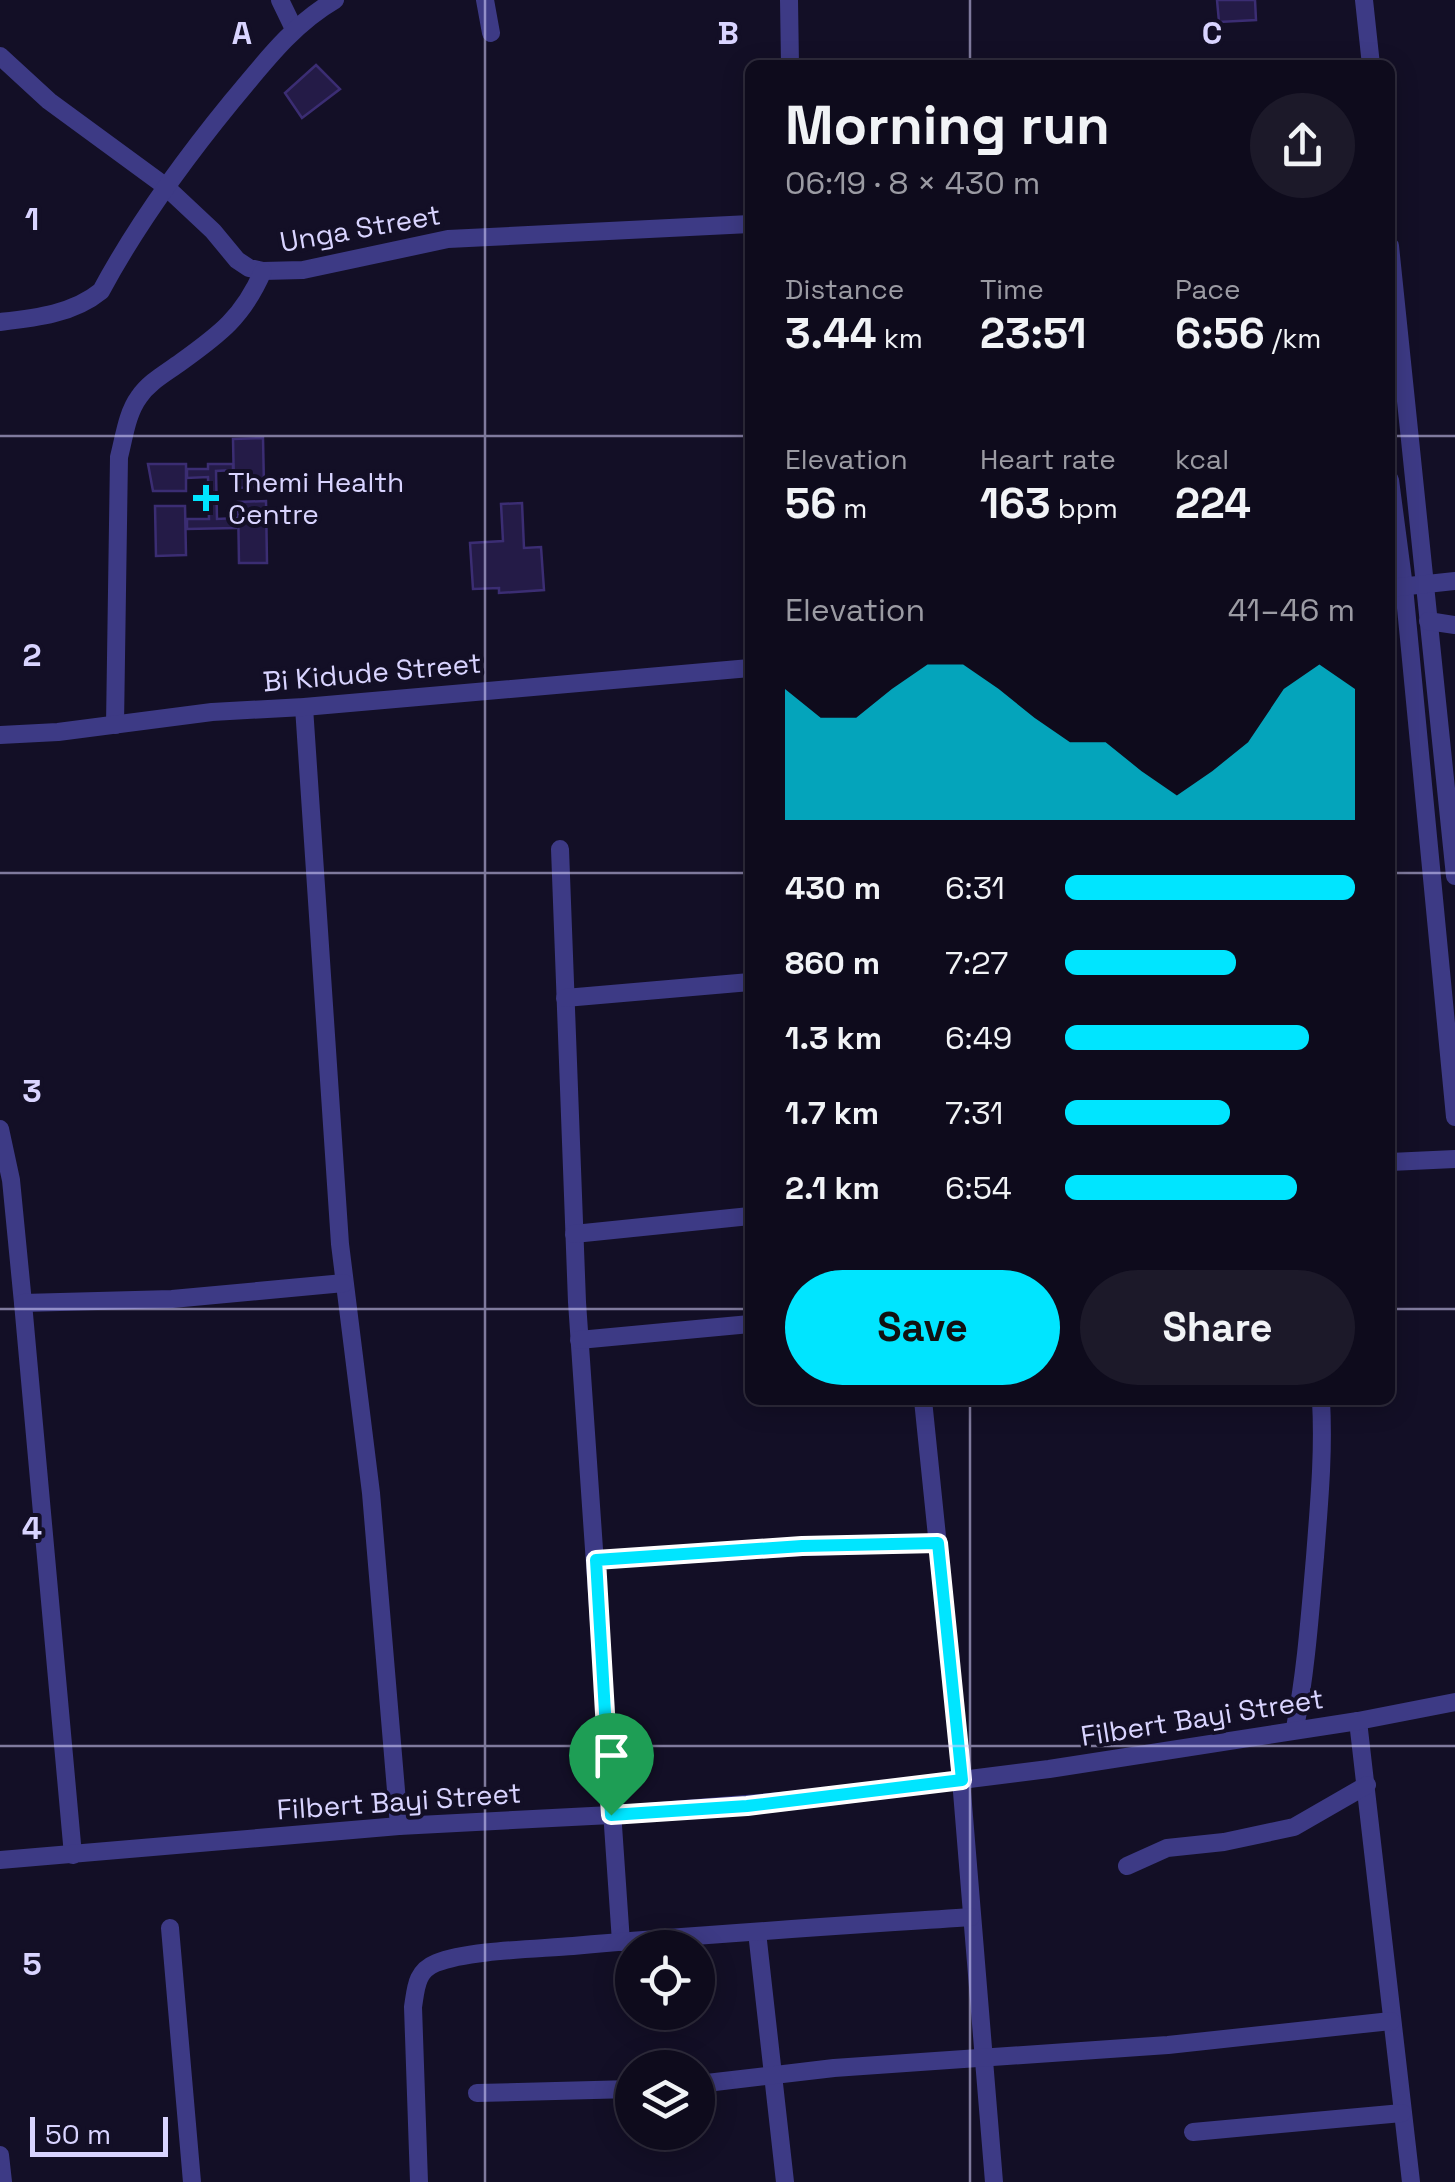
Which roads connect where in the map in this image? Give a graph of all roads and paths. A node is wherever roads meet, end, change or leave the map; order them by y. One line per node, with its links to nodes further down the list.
1 (280, 0): 6 (street)
2 (335, 0): 6 (street)
3 (486, 0): 7 (street)
4 (788, 0): 9 (street)
5 (1364, 0): 10 (street)
6 (294, 28): 11 (street)
7 (491, 32)
8 (0, 56): 11 (street, Unga Street)
9 (790, 60)
10 (1370, 60)
11 (165, 186): 13 (street, Unga Street); 14 (street)
12 (745, 224): 13 (street, Unga Street)
13 (263, 271): 23 (street)
14 (0, 322)
15 (1395, 362): 18 (street)
16 (1395, 515): 18 (street)
17 (1455, 580): 18 (street)
18 (1405, 586): 19 (street); 31 (street)
19 (1428, 621): 20 (street); 25 (street)
20 (1455, 626)
21 (745, 668): 22 (street, Bi Kidude Street)
22 (304, 708): 23 (street, Bi Kidude Street); 37 (street)
23 (116, 725): 24 (street, Bi Kidude Street)
24 (0, 735)
25 (1448, 741): 26 (street)
26 (1452, 818): 28 (street)
27 (560, 850): 30 (street)
28 (1455, 876)
29 (745, 982): 30 (street)
30 (565, 998): 36 (street)
31 (1455, 1118)
32 (0, 1129): 38 (street)
33 (1455, 1159): 34 (street)
34 (1395, 1162)
35 (745, 1217): 36 (street)
36 (574, 1234): 40 (street)
37 (344, 1283): 38 (street); 51 (street)
38 (23, 1303): 52 (street)
39 (745, 1324): 40 (street)
40 (579, 1340): 44 (street)
41 (924, 1405): 43 (street)
42 (1322, 1405): 47 (street)
43 (938, 1543): 44 (street); 48 (street)
44 (596, 1560): 50 (street)
45 (1455, 1702): 46 (street, Filbert Bayi Street)
46 (1358, 1721): 47 (street, Filbert Bayi Street); 49 (street)
47 (1296, 1728): 48 (street, Filbert Bayi Street)
48 (962, 1780): 50 (street, Filbert Bayi Street); 55 (street)
49 (1367, 1785): 54 (street); 61 (street)
50 (611, 1815): 51 (street, Filbert Bayi Street); 57 (street)
51 (399, 1826): 52 (street, Filbert Bayi Street)
52 (73, 1855): 53 (street, Filbert Bayi Street)
53 (0, 1860)
54 (1127, 1866)
55 (971, 1918): 58 (street); 62 (street)
56 (170, 1928): 71 (street)
57 (620, 1930)
58 (756, 1932): 59 (street); 63 (street)
59 (715, 1935)
60 (615, 1943): 72 (street)
61 (1391, 2020): 62 (street); 67 (street)
62 (984, 2058): 63 (street); 74 (street)
63 (775, 2074): 64 (street); 73 (street)
64 (715, 2082)
65 (615, 2090): 66 (street)
66 (477, 2093)
67 (1402, 2114): 68 (street); 75 (street)
68 (1194, 2132)
69 (0, 2155): 70 (street)
70 (3, 2182)
71 (192, 2182)
72 (419, 2182)
73 (785, 2182)
74 (994, 2182)
75 (1411, 2182)

